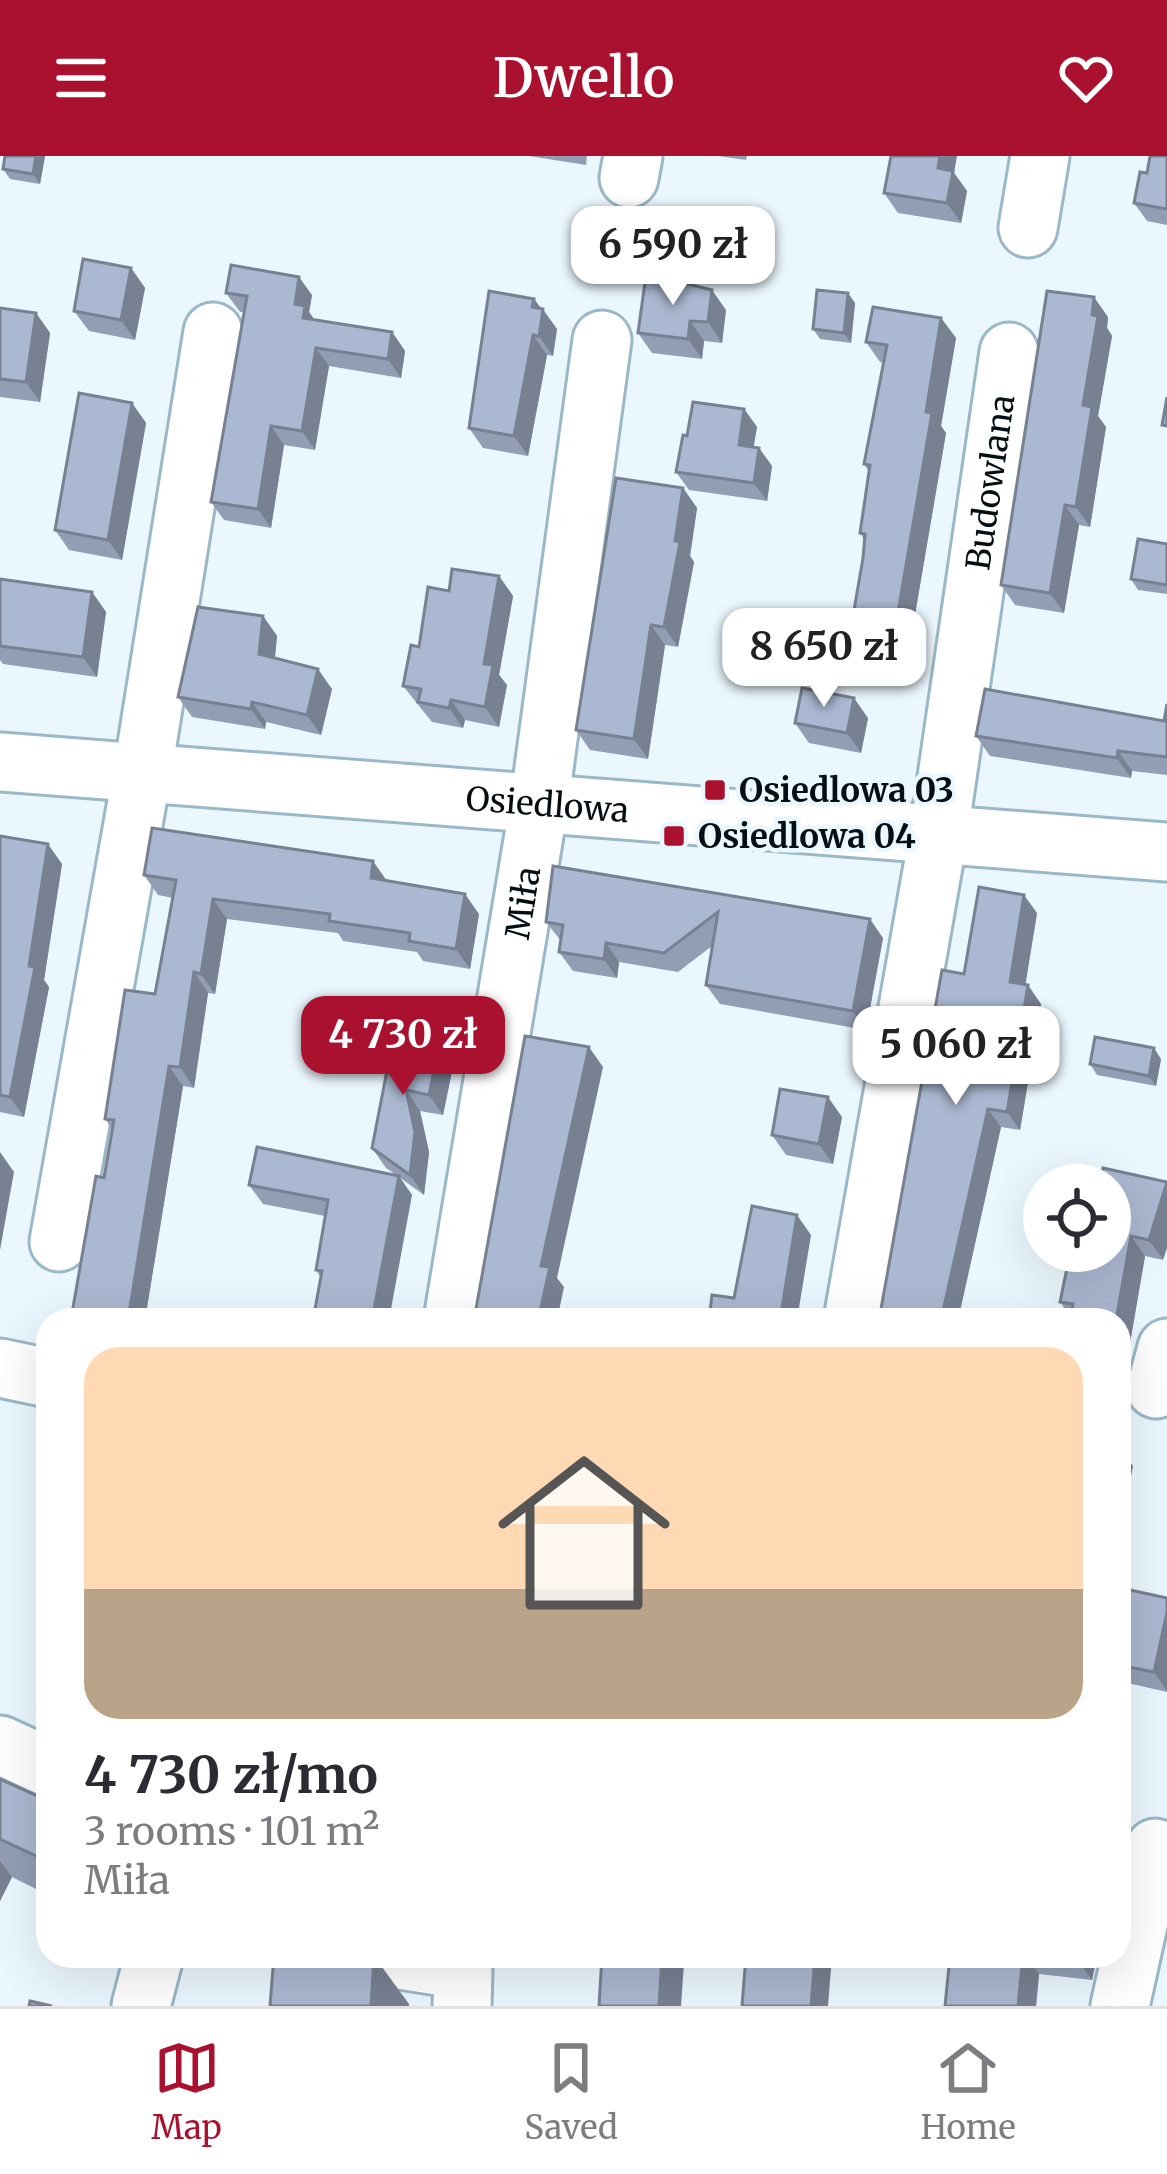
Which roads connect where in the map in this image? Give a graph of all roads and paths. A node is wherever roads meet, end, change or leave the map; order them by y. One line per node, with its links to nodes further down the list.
1 (1040, 156): 2 (street)
2 (1028, 228)
3 (213, 332): 7 (street)
4 (602, 340): 8 (street, Miła)
5 (1009, 352): 9 (street, Budowlana)
6 (0, 762): 7 (street, Osiedlowa)
7 (142, 774): 8 (street, Osiedlowa); 11 (street)
8 (538, 806): 9 (street, Osiedlowa); 12 (street, Miła)
9 (939, 832): 10 (street, Osiedlowa); 13 (street, Budowlana)
10 (1167, 852)
11 (58, 1242)
12 (455, 1308)
13 (855, 1308)
14 (0, 1367): 15 (street)
15 (36, 1375)
16 (0, 1745): 17 (street)
17 (36, 1762)
18 (1155, 1848): 19 (street)
19 (1131, 1956)
20 (151, 1968): 23 (street)
21 (450, 1968): 24 (street)
22 (1128, 1968): 25 (street)
23 (141, 2006)
24 (462, 2006)
25 (1120, 2006)

